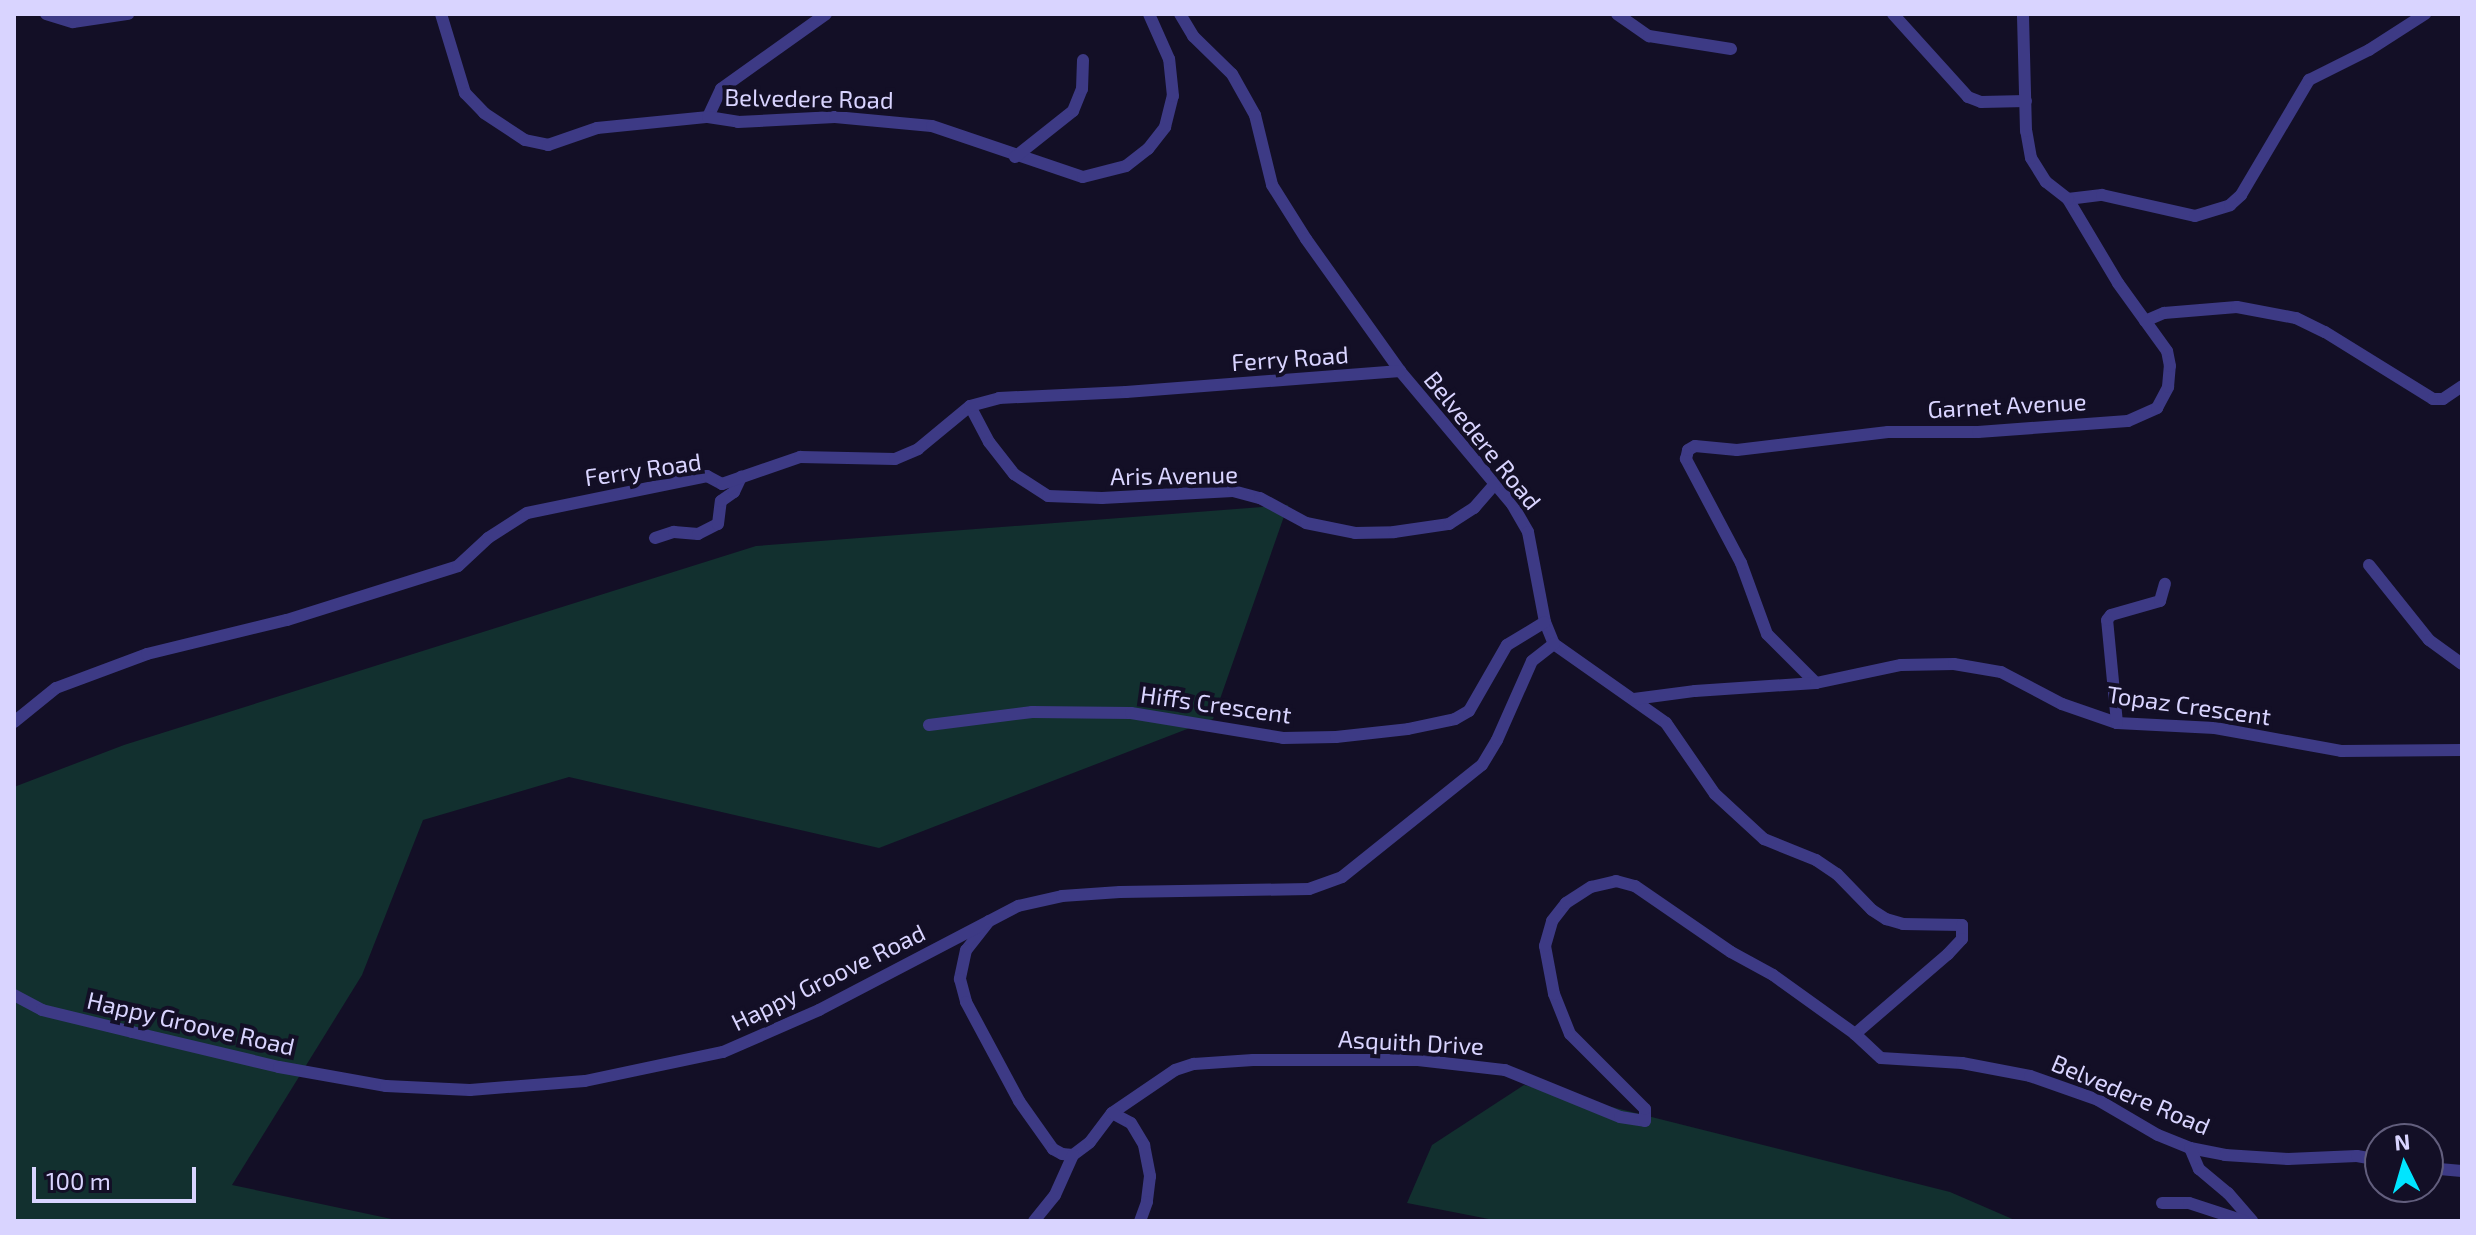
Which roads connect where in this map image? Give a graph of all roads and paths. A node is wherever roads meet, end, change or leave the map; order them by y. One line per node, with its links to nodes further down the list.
1 (46, 14): 2 (street)
2 (128, 14)
3 (441, 14): 14 (street)
4 (826, 14): 14 (street, Belvedere Road)
5 (1149, 14): 15 (street, Belvedere Road)
6 (1180, 14): 18 (street, Belvedere Road)
7 (1617, 14): 11 (street)
8 (1893, 14): 13 (street)
9 (2023, 14): 13 (street, Garnet Avenue)
10 (2425, 14): 16 (street)
11 (1731, 49)
12 (1083, 60): 15 (street)
13 (2026, 101): 16 (street, Garnet Avenue)
14 (708, 117): 15 (street, Belvedere Road)
15 (1015, 157)
16 (2068, 199): 17 (street, Garnet Avenue)
17 (2145, 321): 19 (street); 29 (street, Garnet Avenue)
18 (1400, 371): 20 (street, Ferry Road); 22 (street, Belvedere Road)
19 (2462, 386)
20 (970, 406): 21 (street, Ferry Road); 22 (street, Aris Avenue)
21 (741, 477): 23 (street); 31 (street, Ferry Road)
22 (1495, 484): 26 (street, Belvedere Road)
23 (655, 538)
24 (2369, 565): 28 (street)
25 (2165, 584): 32 (street)
26 (1545, 622): 27 (street, Belvedere Road); 33 (street, Hiffs Crescent)
27 (1554, 644): 30 (street); 35 (street, Happy Groove Road)
28 (2462, 664)
29 (1816, 683): 30 (street, Topaz Crescent); 32 (street, Topaz Crescent)
30 (1634, 699): 37 (street)
31 (14, 722)
32 (2117, 723): 34 (street, Topaz Crescent)
33 (929, 725)
34 (2462, 750)
35 (989, 921): 36 (street, Happy Groove Road); 40 (street)
36 (14, 995)
37 (1855, 1034): 38 (street, Asquith Drive); 39 (street, Belvedere Road)
38 (1112, 1113): 40 (street, Asquith Drive); 44 (street)
39 (2190, 1148): 41 (street, Belvedere Road); 46 (street)
40 (1073, 1155): 43 (street)
41 (2364, 1157)
42 (2162, 1203): 45 (street)
43 (1034, 1221)
44 (1140, 1221)
45 (2244, 1221)
46 (2252, 1221)

